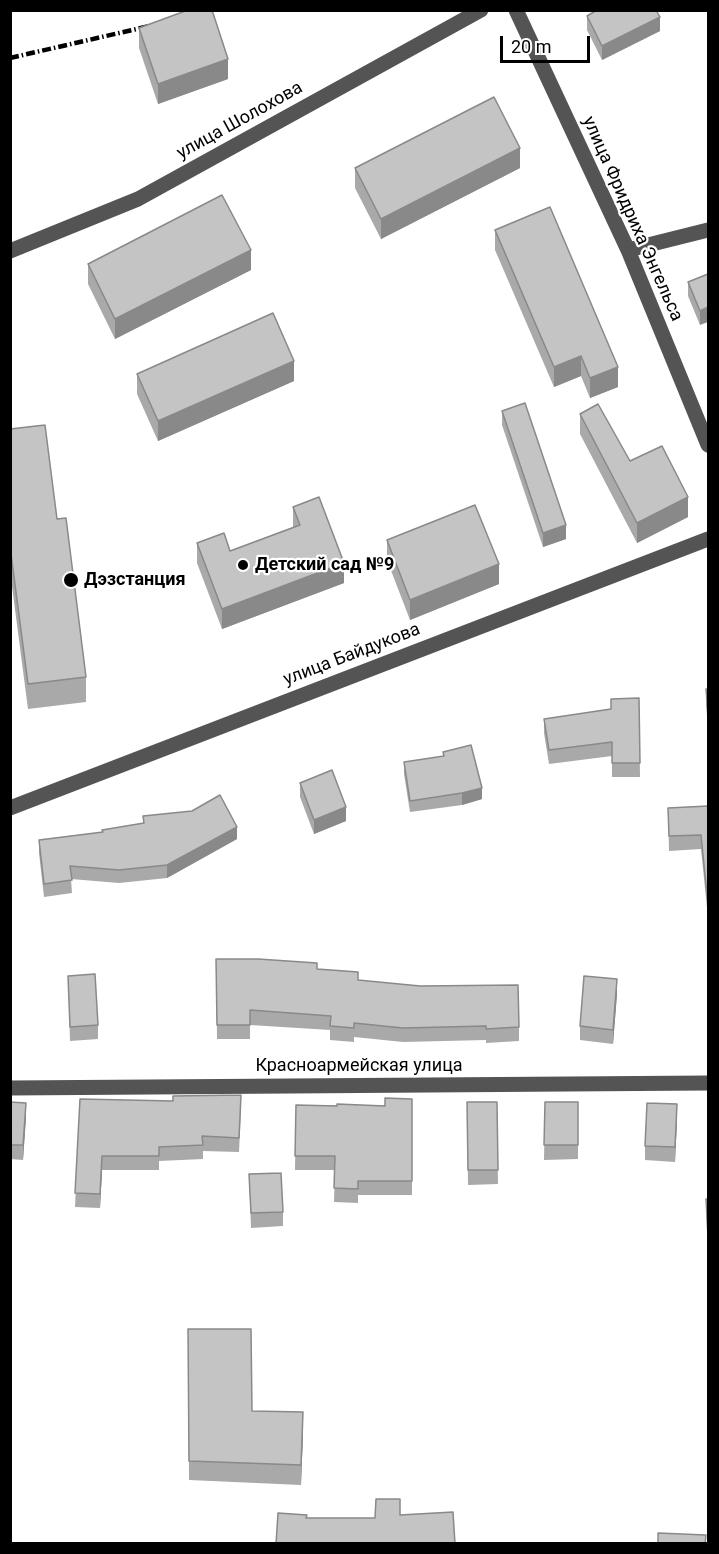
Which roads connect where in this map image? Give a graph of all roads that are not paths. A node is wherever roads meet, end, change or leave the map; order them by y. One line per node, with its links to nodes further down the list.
1 (480, 10): 5 (street, улица Шолохова)
2 (516, 10): 4 (street, улица Фридриха Энгельса)
3 (708, 230): 4 (street)
4 (628, 250): 6 (street, улица Фридриха Энгельса)
5 (10, 251)
6 (708, 445)
7 (708, 539): 8 (street, улица Байдукова)
8 (10, 808)
9 (708, 1083): 10 (street, Красноармейская улица)
10 (10, 1088)

